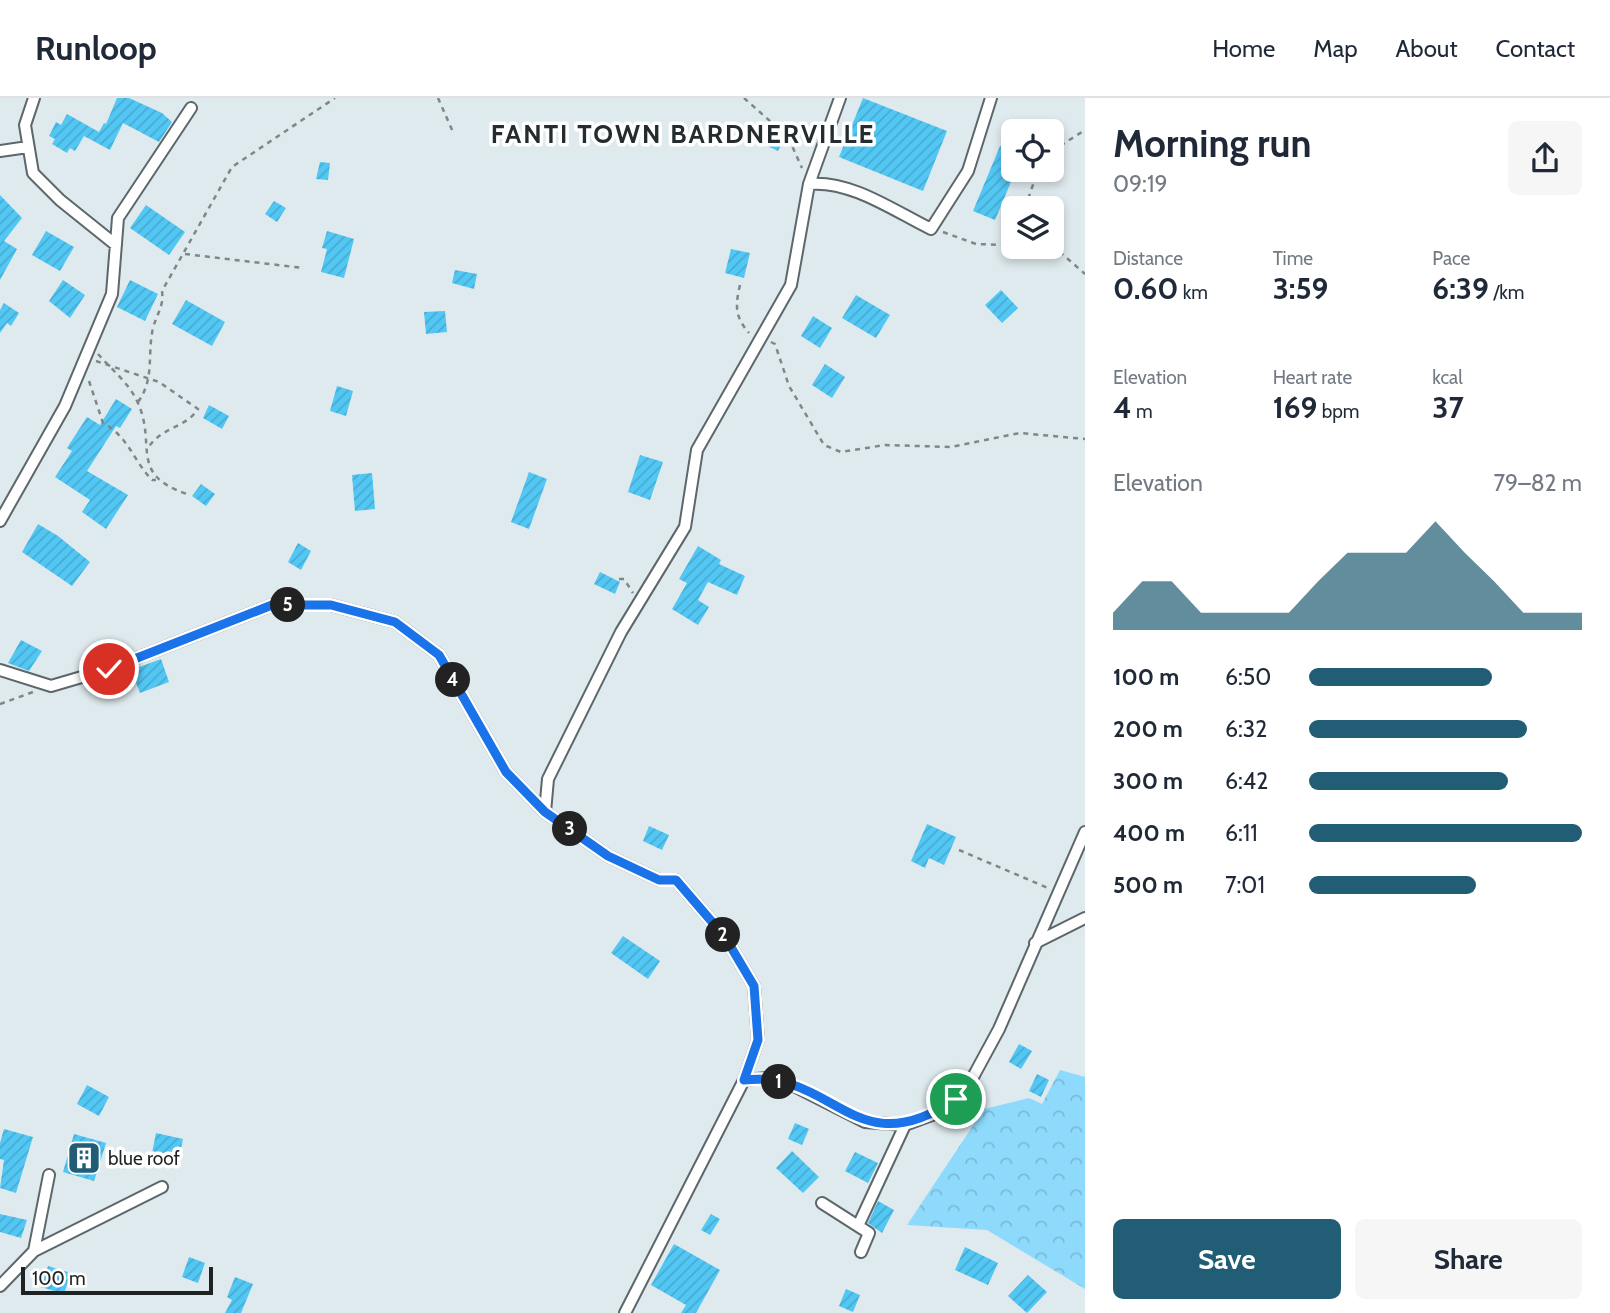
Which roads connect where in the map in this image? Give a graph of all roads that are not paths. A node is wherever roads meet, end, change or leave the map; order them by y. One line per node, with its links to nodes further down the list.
1 (34, 98): 5 (street)
2 (840, 98): 7 (street)
3 (991, 98): 7 (street)
4 (191, 108): 8 (street)
5 (29, 147): 6 (street); 8 (street)
6 (0, 150)
7 (809, 184): 11 (street)
8 (116, 245): 9 (street)
9 (0, 521)
10 (0, 670): 11 (street)
11 (545, 812): 15 (street)
12 (1085, 832): 14 (street)
13 (1085, 918): 14 (street)
14 (1035, 943): 16 (street)
15 (744, 1080): 16 (street); 24 (street)
16 (905, 1125): 20 (street)
17 (49, 1175): 21 (street)
18 (162, 1186): 21 (street)
19 (822, 1203): 20 (street)
20 (858, 1226): 22 (street)
21 (34, 1251): 23 (street)
22 (861, 1251)
23 (0, 1286)
24 (625, 1313)

